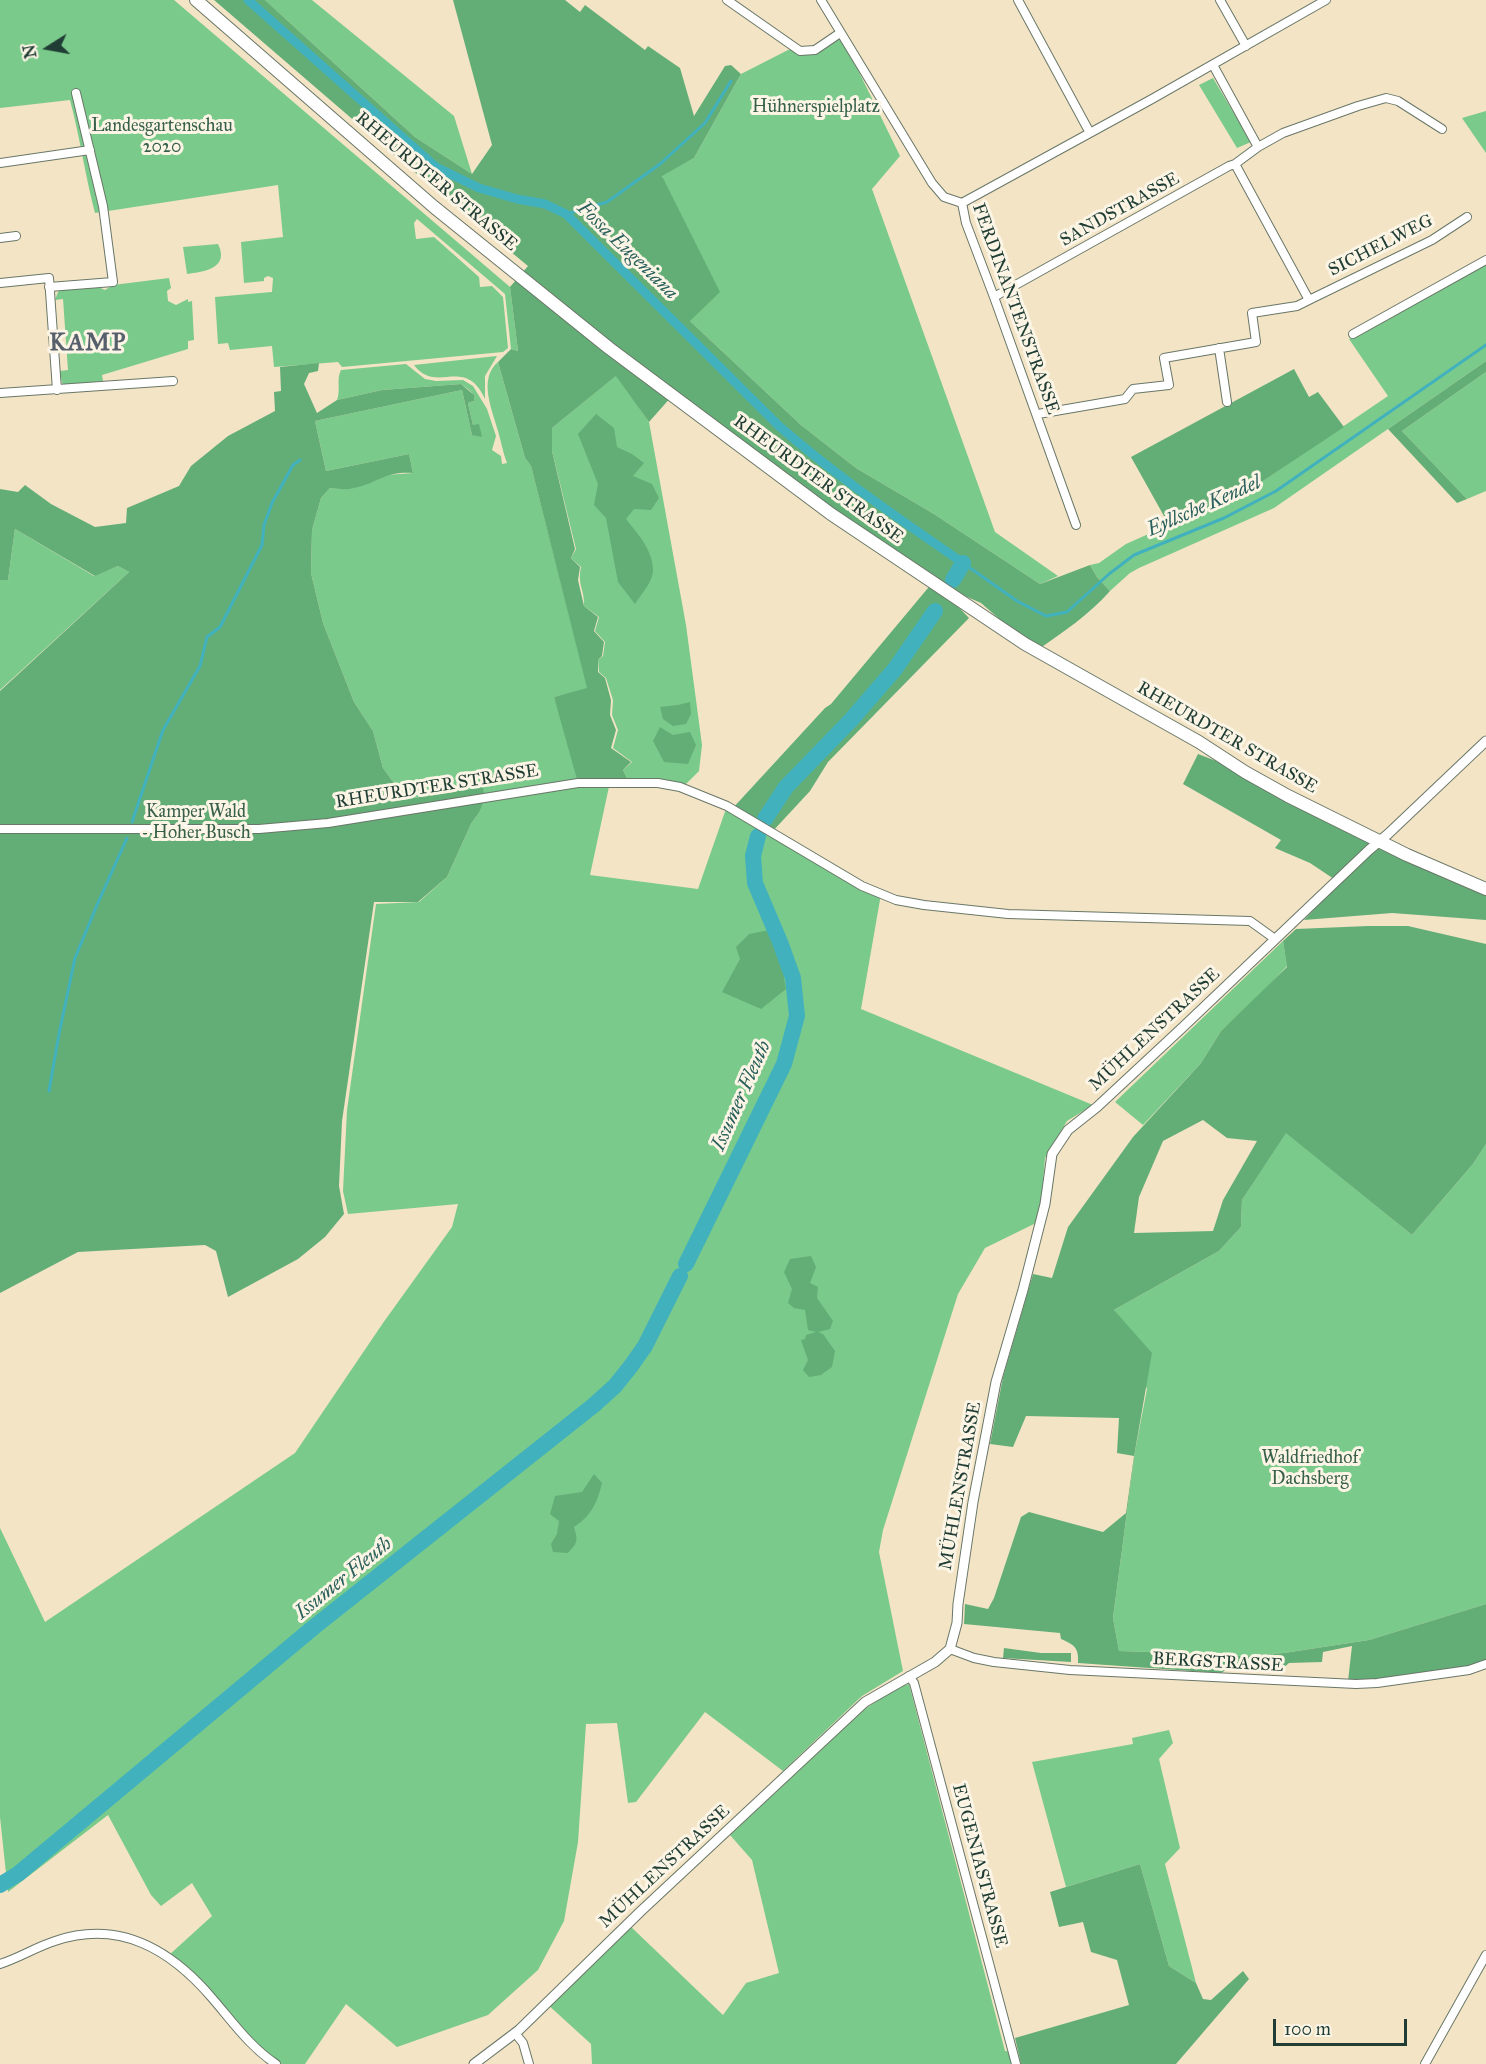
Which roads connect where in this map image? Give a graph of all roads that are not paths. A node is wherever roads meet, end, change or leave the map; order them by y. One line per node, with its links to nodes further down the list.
1 (196, 0): 36 (main road, RHEURDTER STRASSE)
2 (728, 0): 7 (street)
3 (821, 0): 7 (street, FERDINANTENSTRASSE)
4 (1018, 0): 12 (street)
5 (1220, 0): 8 (street)
6 (1326, 0): 8 (street)
7 (840, 33): 17 (street, FERDINANTENSTRASSE)
8 (1246, 46): 9 (street)
9 (1213, 65): 12 (street); 13 (street)
10 (76, 93): 14 (street)
11 (1442, 129): 13 (street, SANDSTRASSE)
12 (1090, 133): 17 (street)
13 (1258, 147): 16 (street, SANDSTRASSE)
14 (90, 150): 15 (street); 23 (street)
15 (0, 163)
16 (1235, 164): 24 (street, SANDSTRASSE); 25 (street)
17 (962, 203): 24 (street, FERDINANTENSTRASSE)
18 (1467, 217): 25 (street, SICHELWEG)
19 (16, 236): 20 (street)
20 (0, 238)
21 (1486, 260): 26 (street)
22 (0, 283): 23 (street)
23 (49, 287): 29 (street)
24 (994, 297): 32 (street, FERDINANTENSTRASSE)
25 (1308, 300): 27 (street, SICHELWEG)
26 (1353, 334)
27 (1219, 348): 31 (street); 32 (street)
28 (173, 381): 29 (street)
29 (57, 390): 30 (street)
30 (0, 393)
31 (1227, 402)
32 (1038, 414): 33 (street, FERDINANTENSTRASSE)
33 (1076, 525)
34 (1486, 741): 36 (street, MÜHLENSTRASSE)
35 (0, 829): 38 (street, RHEURDTER STRASSE)
36 (1379, 841): 37 (main road, RHEURDTER STRASSE); 38 (street, MÜHLENSTRASSE)
37 (1486, 889)
38 (1275, 939): 39 (street, MÜHLENSTRASSE)
39 (950, 1648): 40 (street, BERGSTRASSE); 41 (street, MÜHLENSTRASSE)
40 (1486, 1664)
41 (909, 1676): 44 (street, MÜHLENSTRASSE); 48 (street, EUGENIASTRASSE)
42 (1486, 1955): 49 (street)
43 (0, 1964): 45 (street)
44 (515, 2033): 46 (street, MÜHLENSTRASSE); 47 (street)
45 (276, 2064)
46 (474, 2064)
47 (529, 2064)
48 (1016, 2064)
49 (1425, 2064)

